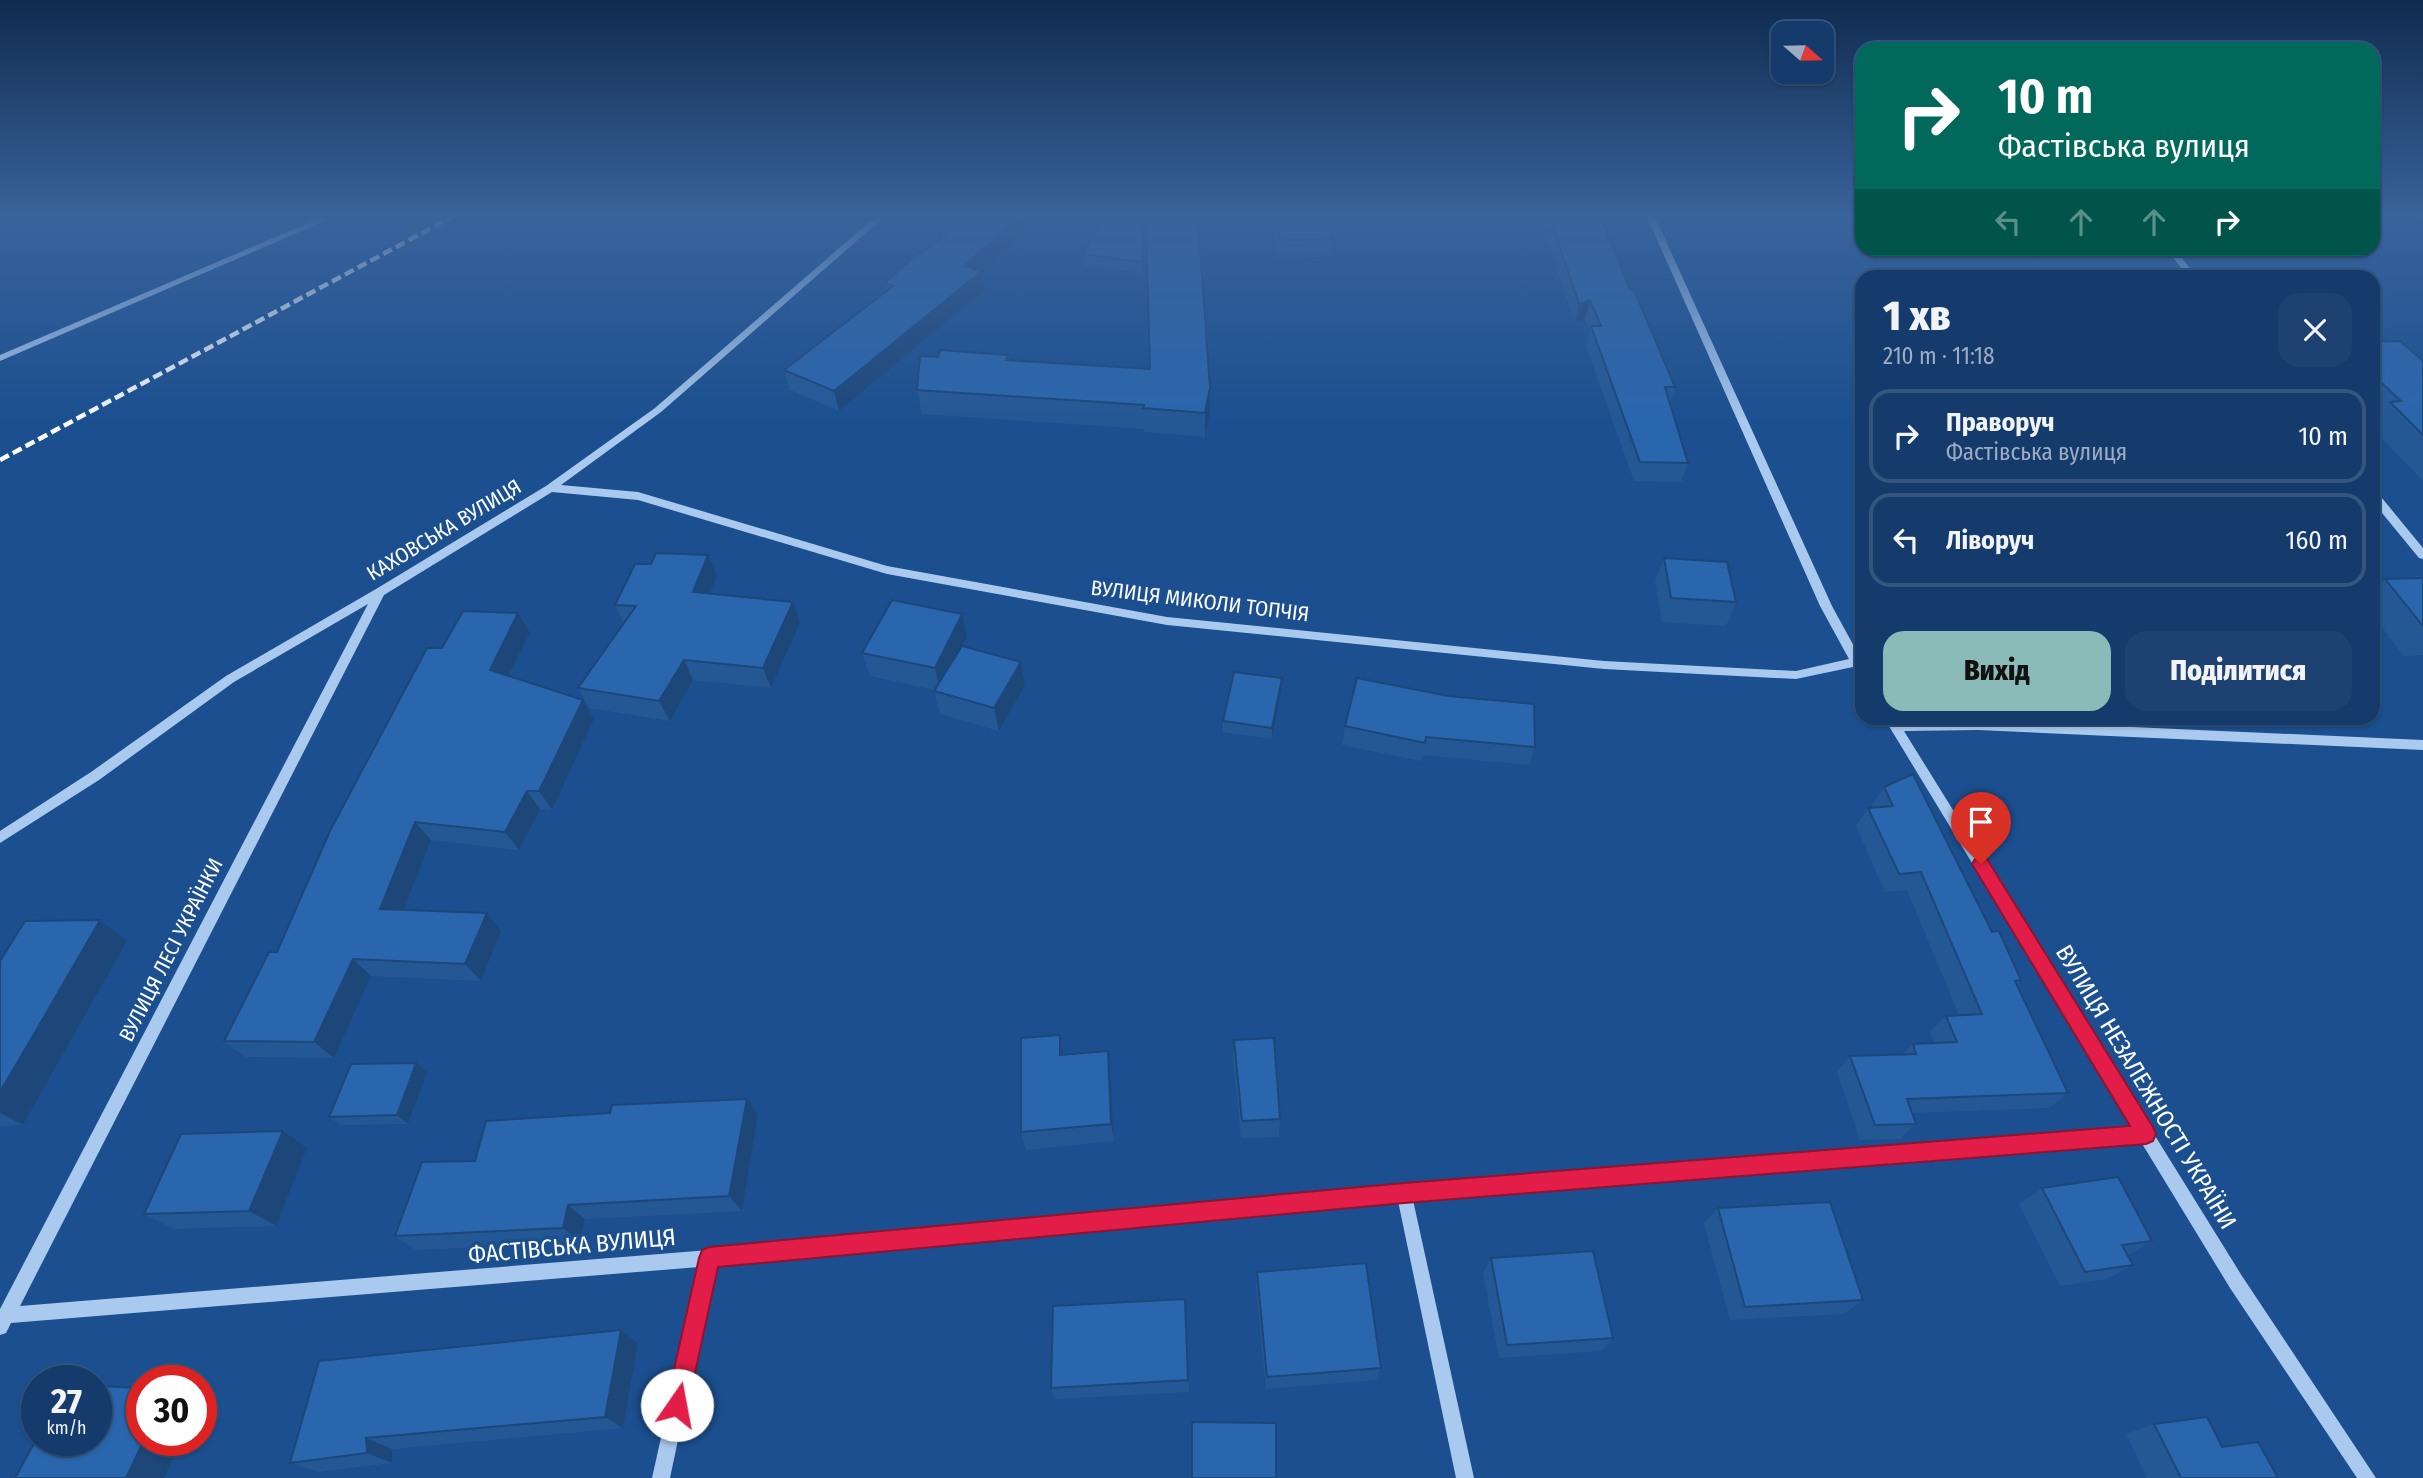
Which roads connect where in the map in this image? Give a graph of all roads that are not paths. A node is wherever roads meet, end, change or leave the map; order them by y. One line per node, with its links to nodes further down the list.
1 (167, 286): 4 (street)
2 (801, 286): 6 (street, КАХОВСЬКА ВУЛИЦЯ)
3 (1682, 286): 10 (street)
4 (14, 351): 5 (street)
5 (0, 358)
6 (550, 488): 9 (street, КАХОВСЬКА ВУЛИЦЯ); 11 (street, ВУЛИЦЯ МИКОЛИ ТОПЧІЯ)
7 (2380, 503): 8 (street)
8 (2423, 555)
9 (380, 592): 15 (street, КАХОВСЬКА ВУЛИЦЯ); 19 (street, ВУЛИЦЯ ЛЕСІ УКРАЇНКИ)
10 (1855, 660)
11 (1855, 668)
12 (1895, 725): 16 (street, ВУЛИЦЯ НЕЗАЛЕЖНОСТІ УКРАЇНИ)
13 (1999, 725): 14 (street)
14 (2423, 745)
15 (0, 838)
16 (2146, 1134): 17 (street, ФАСТІВСЬКА ВУЛИЦЯ); 22 (street, ВУЛИЦЯ НЕЗАЛЕЖНОСТІ УКРАЇНИ)
17 (1404, 1193): 18 (street, ФАСТІВСЬКА ВУЛИЦЯ); 21 (street)
18 (709, 1258): 19 (street, ФАСТІВСЬКА ВУЛИЦЯ); 20 (street)
19 (3, 1321)
20 (661, 1478)
21 (1465, 1478)
22 (2367, 1478)

